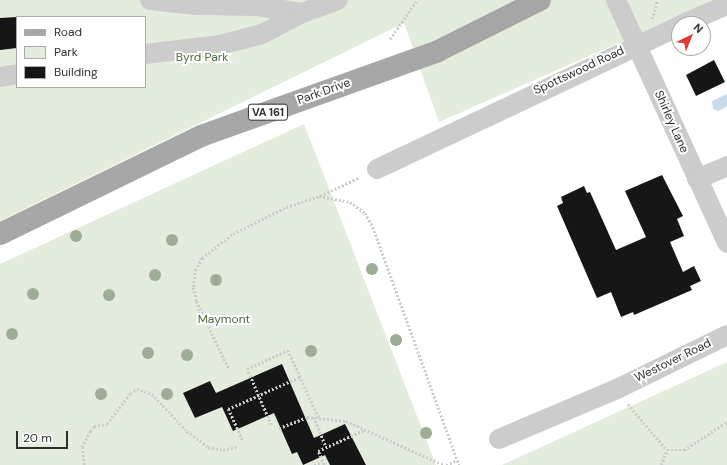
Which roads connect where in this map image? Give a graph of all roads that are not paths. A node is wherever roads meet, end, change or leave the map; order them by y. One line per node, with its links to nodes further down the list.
1 (150, 0): 6 (street)
2 (338, 0): 6 (street)
3 (540, 0): 16 (main road, Park Drive / VA 161)
4 (616, 0): 9 (street, Shirley Lane)
5 (727, 5): 7 (street)
6 (302, 12): 10 (street)
7 (702, 16)
8 (671, 29): 9 (street, Spottswood Road)
9 (637, 44): 14 (street, Spottswood Road); 15 (street, Shirley Lane)
10 (146, 54)
11 (16, 74): 12 (street)
12 (0, 77)
13 (727, 166): 15 (street)
14 (376, 169)
15 (697, 180): 17 (street, Shirley Lane)
16 (0, 234)
17 (727, 243)
18 (727, 335): 19 (street, Westover Road)
19 (499, 439)

